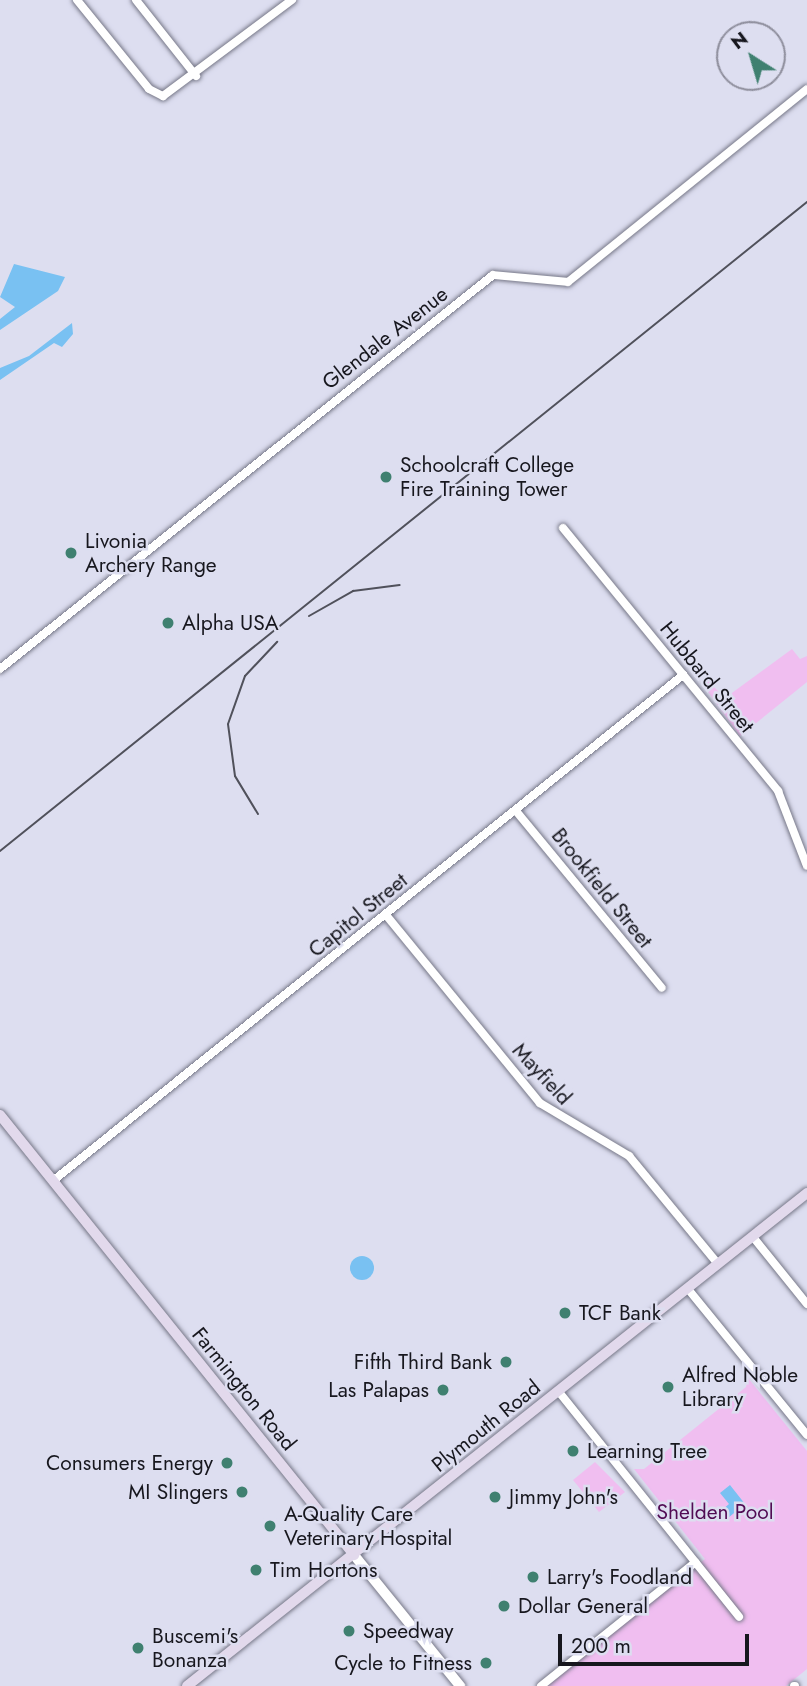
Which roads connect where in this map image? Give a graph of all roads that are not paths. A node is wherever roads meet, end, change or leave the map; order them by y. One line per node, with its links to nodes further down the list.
1 (77, 0): 4 (street)
2 (136, 0): 4 (street)
3 (292, 0): 4 (street)
4 (196, 76)
5 (807, 89): 7 (street, Glendale Avenue)
6 (563, 528): 8 (street, Hubbard Street)
7 (0, 669)
8 (683, 675): 9 (street, Capitol Street); 10 (street, Hubbard Street)
9 (516, 811): 11 (street, Capitol Street); 12 (street, Brookfield Street)
10 (806, 862)
11 (386, 915): 14 (street, Capitol Street); 17 (street, Mayfield)
12 (662, 988)
13 (0, 1115): 14 (main road, Farmington Road)
14 (54, 1180): 22 (main road, Farmington Road)
15 (807, 1193): 16 (main road, Plymouth Road)
16 (753, 1237): 17 (main road, Plymouth Road); 19 (street)
17 (718, 1264): 18 (main road, Plymouth Road)
18 (688, 1289): 20 (main road, Plymouth Road); 21 (street)
19 (807, 1304)
20 (559, 1392): 22 (main road, Plymouth Road); 23 (street)
21 (807, 1435)
22 (354, 1555): 25 (main road, Plymouth Road); 26 (street, Farmington Road)
23 (696, 1562): 24 (street); 27 (street)
24 (739, 1617)
25 (187, 1686)
26 (460, 1686)
27 (541, 1686)

